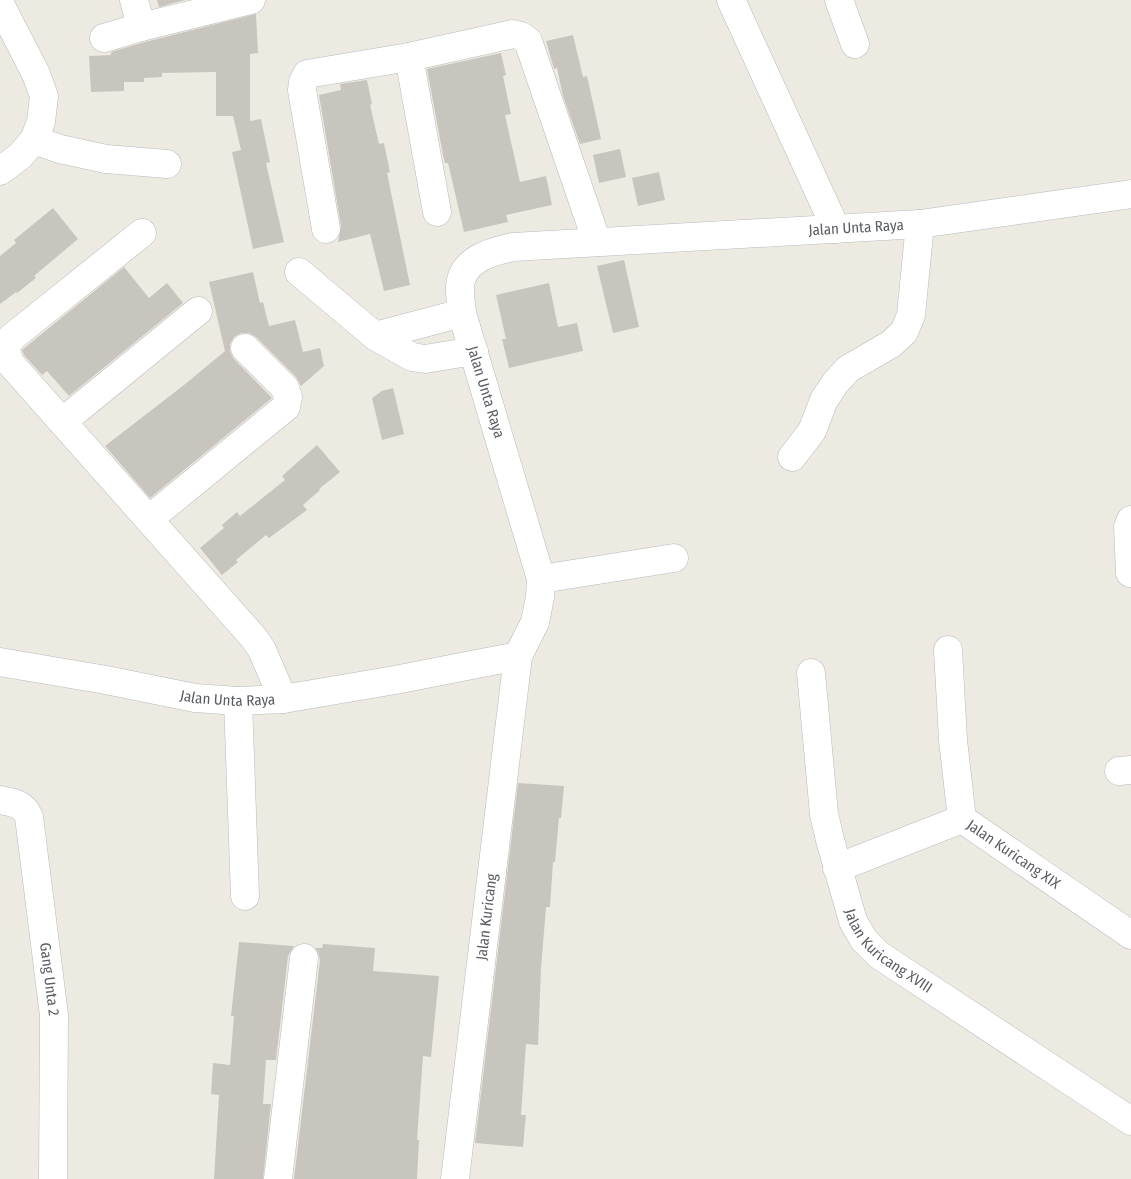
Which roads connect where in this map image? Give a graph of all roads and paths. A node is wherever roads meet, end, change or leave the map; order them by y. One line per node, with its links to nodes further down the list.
1 (134, 0): 6 (street)
2 (250, 0): 6 (street)
3 (731, 0): 16 (street)
4 (839, 0): 8 (street)
5 (0, 4): 10 (street)
6 (141, 27): 7 (street)
7 (104, 38)
8 (855, 44)
9 (409, 57): 14 (street); 17 (street); 19 (street)
10 (34, 140): 11 (street); 12 (street)
11 (166, 164)
12 (0, 171)
13 (1131, 194): 15 (street, Jalan Unta Raya)
14 (437, 212)
15 (920, 224): 16 (street, Jalan Unta Raya); 27 (street)
16 (836, 229): 19 (street, Jalan Unta Raya)
17 (326, 230)
18 (142, 233): 26 (street)
19 (597, 242): 22 (street, Jalan Unta Raya)
20 (299, 272): 23 (street)
21 (198, 311): 26 (street)
22 (462, 313): 23 (street); 25 (street, Jalan Unta Raya)
23 (375, 336): 25 (street)
24 (245, 348): 28 (street)
25 (474, 351): 32 (street, Jalan Unta Raya)
26 (62, 422): 28 (street)
27 (792, 457)
28 (148, 519): 37 (street)
29 (1131, 520): 31 (street)
30 (674, 558): 32 (street)
31 (1130, 573)
32 (541, 579): 34 (street, Jalan Unta Raya)
33 (948, 650): 40 (street, Jalan Kuricang XIX)
34 (518, 656): 37 (street, Jalan Unta Raya); 48 (street, Jalan Kuricang)
35 (0, 662): 38 (street, Jalan Unta Raya)
36 (811, 673): 41 (street, Jalan Kuricang XVIII)
37 (283, 699): 38 (street, Jalan Unta Raya)
38 (238, 701): 42 (street)
39 (0, 800): 46 (street, Gang Unta 2)
40 (962, 819): 41 (street); 43 (street, Jalan Kuricang XIX)
41 (837, 868): 45 (street, Jalan Kuricang XVIII)
42 (245, 896)
43 (1131, 935)
44 (304, 958): 47 (street)
45 (1131, 1121)
46 (53, 1179)
47 (278, 1179)
48 (455, 1179)

